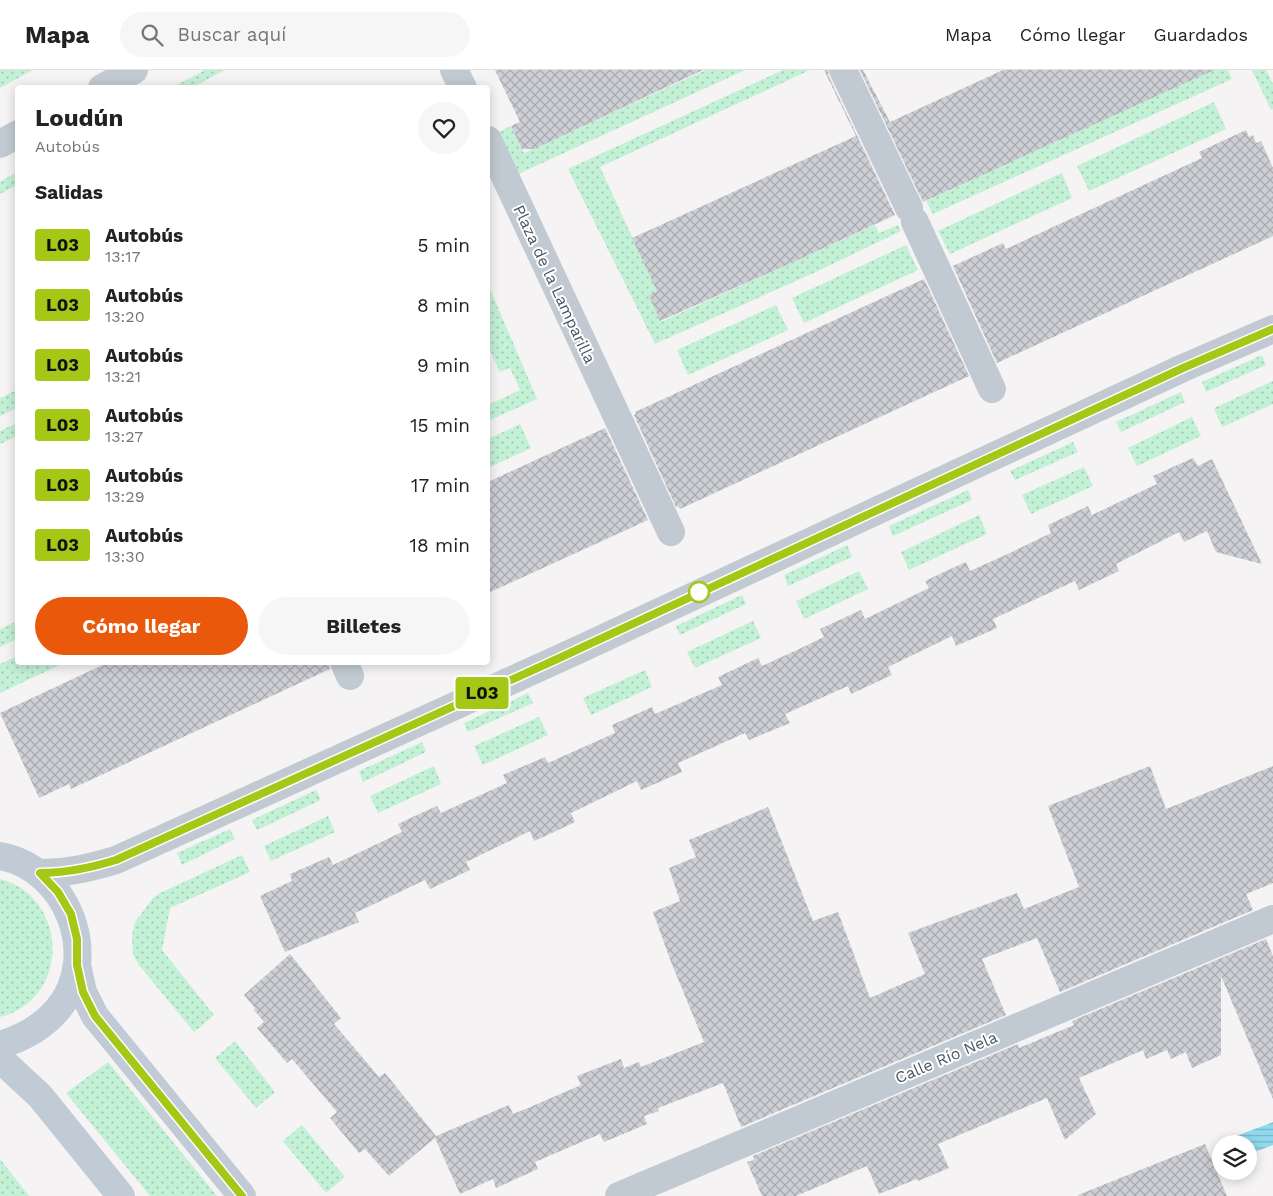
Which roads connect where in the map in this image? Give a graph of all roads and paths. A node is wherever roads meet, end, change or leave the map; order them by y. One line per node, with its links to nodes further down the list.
1 (134, 70): 3 (street)
2 (843, 70): 8 (street)
3 (107, 85)
4 (15, 136): 5 (street)
5 (0, 144)
6 (490, 145): 9 (street, Plaza de la Lamparilla)
7 (1273, 329): 11 (street)
8 (992, 389)
9 (671, 532)
10 (0, 856): 11 (main road)
11 (40, 873): 13 (main road)
12 (1273, 919): 18 (street, Calle Río Nela)
13 (77, 965): 14 (main road); 17 (main road)
14 (0, 1045)
15 (0, 1059): 16 (main road)
16 (121, 1196)
17 (242, 1196)
18 (618, 1196)

